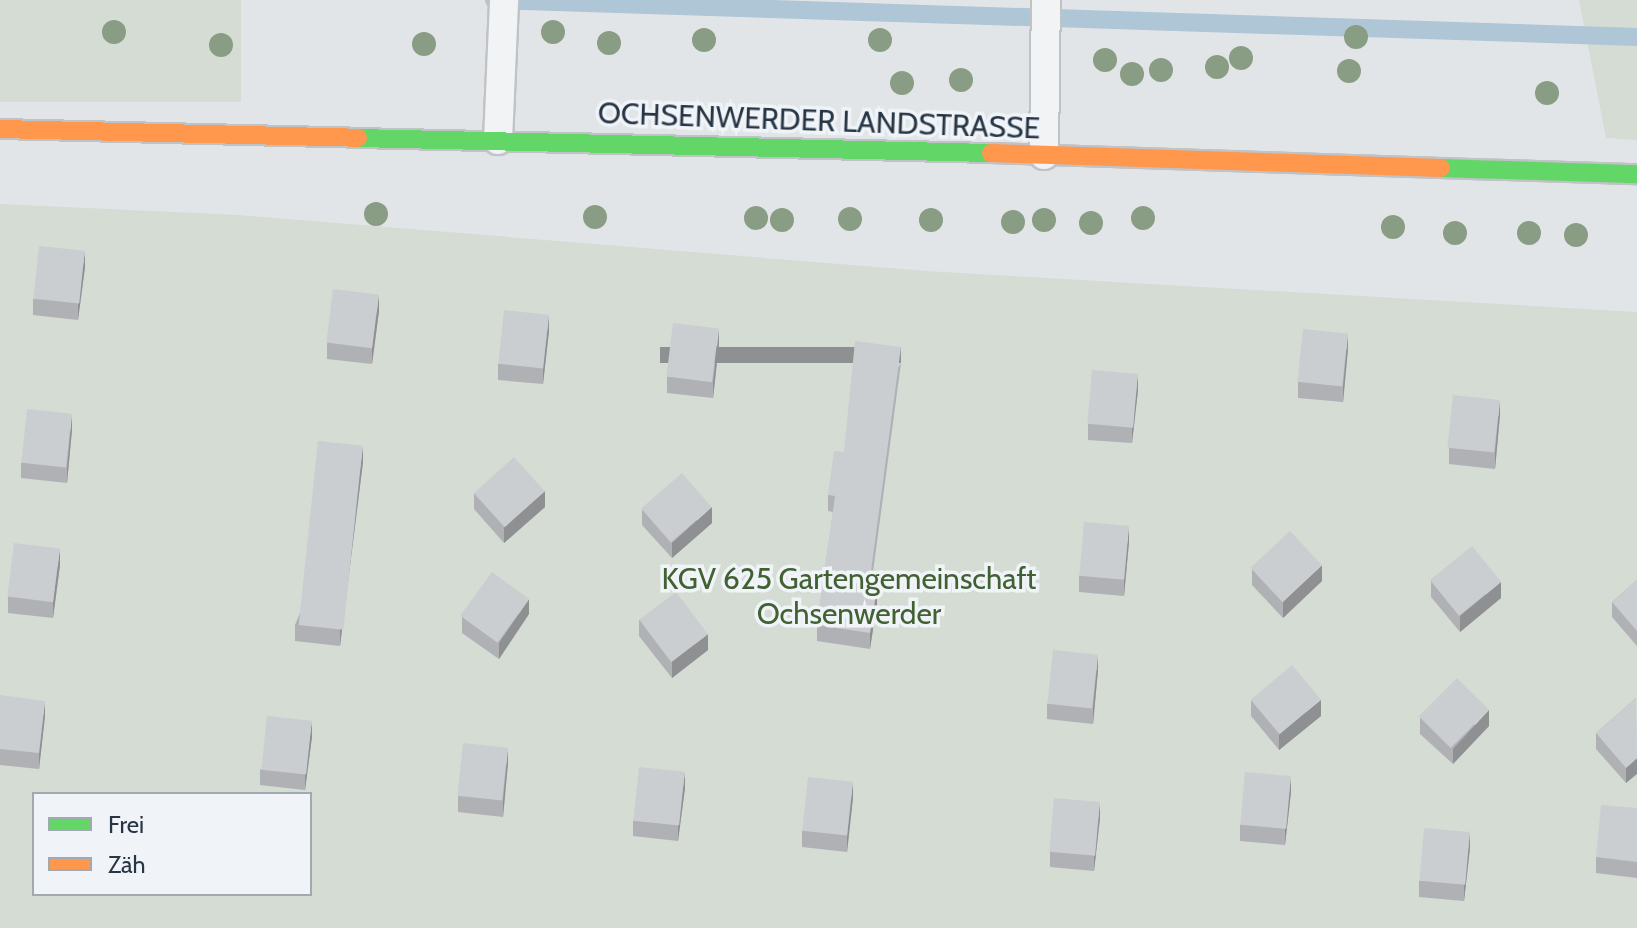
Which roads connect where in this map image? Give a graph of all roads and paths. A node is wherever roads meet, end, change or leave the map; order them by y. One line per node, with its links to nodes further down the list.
1 (504, 0): 4 (lane)
2 (1046, 0): 5 (lane)
3 (0, 129): 4 (street, OCHSENWERDER LANDSTRASSE)
4 (498, 140): 5 (street, OCHSENWERDER LANDSTRASSE)
5 (1044, 155): 6 (street, OCHSENWERDER LANDSTRASSE)
6 (1637, 174)

